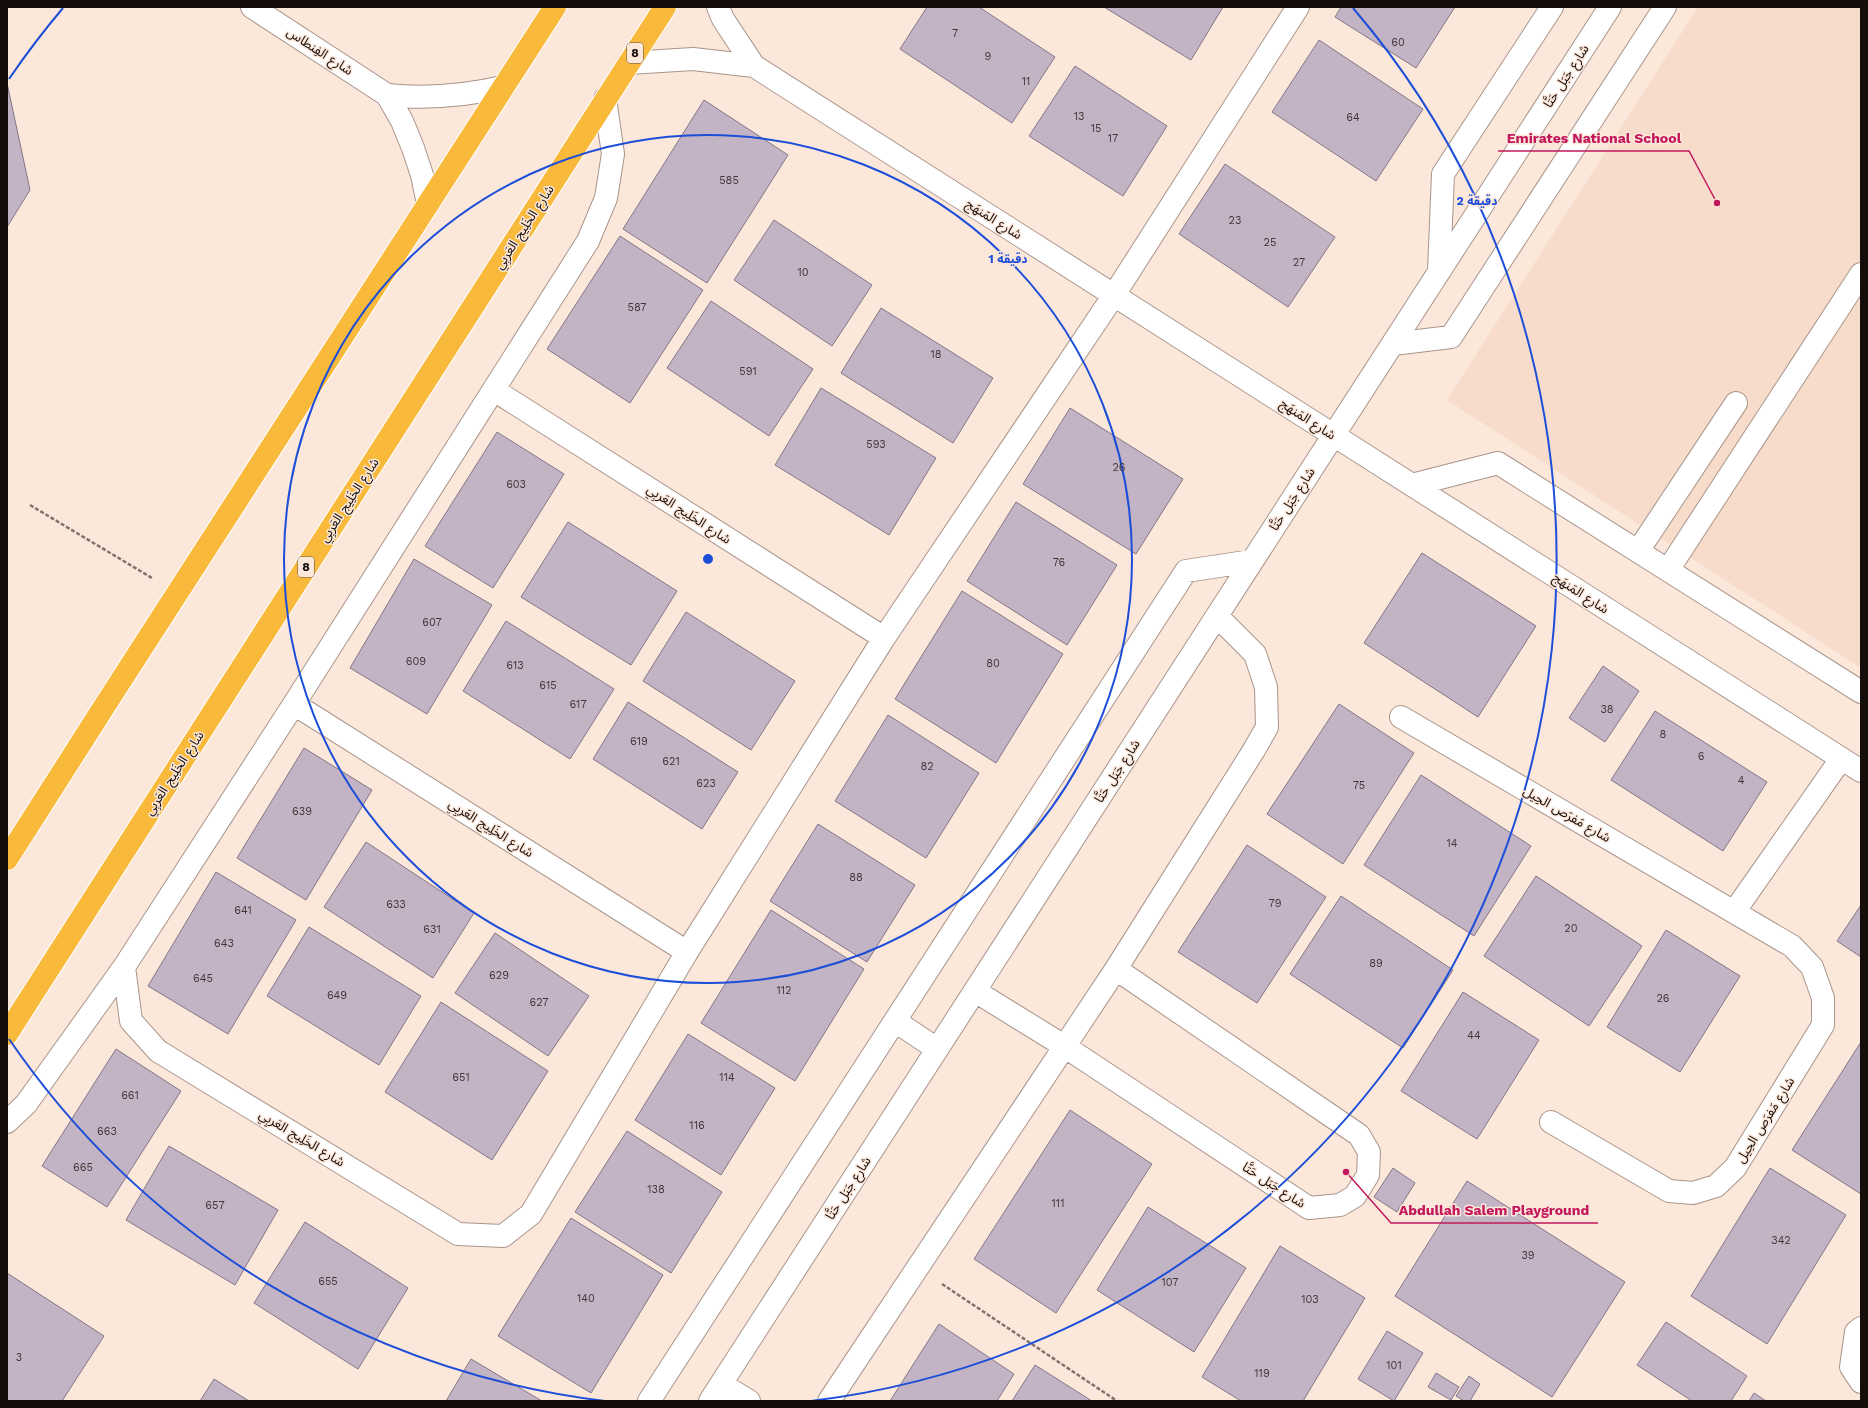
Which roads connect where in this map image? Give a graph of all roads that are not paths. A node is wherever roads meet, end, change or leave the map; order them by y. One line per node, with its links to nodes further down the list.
1 (252, 7): 12 (street, شارع الفِنطاس)
2 (555, 7): 11 (highway)
3 (665, 7): 9 (highway, شارع الخَلِيج العَربِي / 8)
4 (718, 7): 10 (street, شارع المَنهَج)
5 (1298, 7): 17 (street)
6 (1552, 7): 15 (street)
7 (1610, 7): 15 (street, شارع جَبَل حَتَّا)
8 (1665, 7): 18 (street)
9 (629, 63): 10 (street, شارع المَنهَج); 13 (highway, شارع الخَلِيج العَربِي / 8)
10 (754, 66): 17 (street, شارع المَنهَج)
11 (503, 87): 12 (street, شارع الفِنطاس); 14 (highway)
12 (387, 95): 14 (street, شارع الفِنطاس)
13 (605, 100): 19 (street); 40 (highway, شارع الخَلِيج العَربِي / 8)
14 (428, 204): 33 (highway)
15 (1439, 272): 18 (street, شارع جَبَل حَتَّا)
16 (1861, 274): 25 (street)
17 (1114, 295): 21 (street, شارع المَنهَج); 27 (street)
18 (1393, 344): 21 (street, شارع جَبَل حَتَّا)
19 (494, 390): 27 (street, شارع الخَلِيج العَربِي); 29 (street)
20 (1736, 403): 23 (street)
21 (1334, 436): 22 (street, شارع المَنهَج); 24 (street, شارع جَبَل حَتَّا)
22 (1412, 485): 23 (street); 31 (street, شارع المَنهَج)
23 (1638, 551): 25 (street)
24 (1252, 561): 26 (street, شارع جَبَل حَتَّا); 39 (street)
25 (1668, 570): 28 (street)
26 (1217, 616): 37 (street); 38 (street, شارع جَبَل حَتَّا)
27 (884, 638): 35 (street)
28 (1861, 692)
29 (294, 704): 35 (street, شارع الخَلِيج العَربِي); 36 (street)
30 (1401, 717): 34 (street, شارع مَفرَص الحِيل)
31 (1841, 759): 32 (street, شارع المَنهَج); 34 (street)
32 (1861, 771)
33 (7, 859)
34 (1734, 912): 44 (street, شارع مَفرَص الحِيل)
35 (687, 952): 36 (street, شارع الخَلِيج العَربِي)
36 (124, 967): 43 (street)
37 (1116, 969): 41 (street); 41 (street, شارع جَبَل حَتَّا)
38 (975, 991): 41 (street, شارع جَبَل حَتَّا); 42 (street, شارع جَبَل حَتَّا)
39 (895, 1021): 42 (street); 48 (street)
40 (7, 1034)
41 (1064, 1046): 50 (street)
42 (937, 1048): 47 (street, شارع جَبَل حَتَّا)
43 (7, 1122)
44 (1551, 1122)
45 (1861, 1328): 46 (street)
46 (1861, 1382)
47 (716, 1392): 49 (street, شارع جَبَل حَتَّا)
48 (649, 1401)
49 (749, 1401)
50 (828, 1401)

